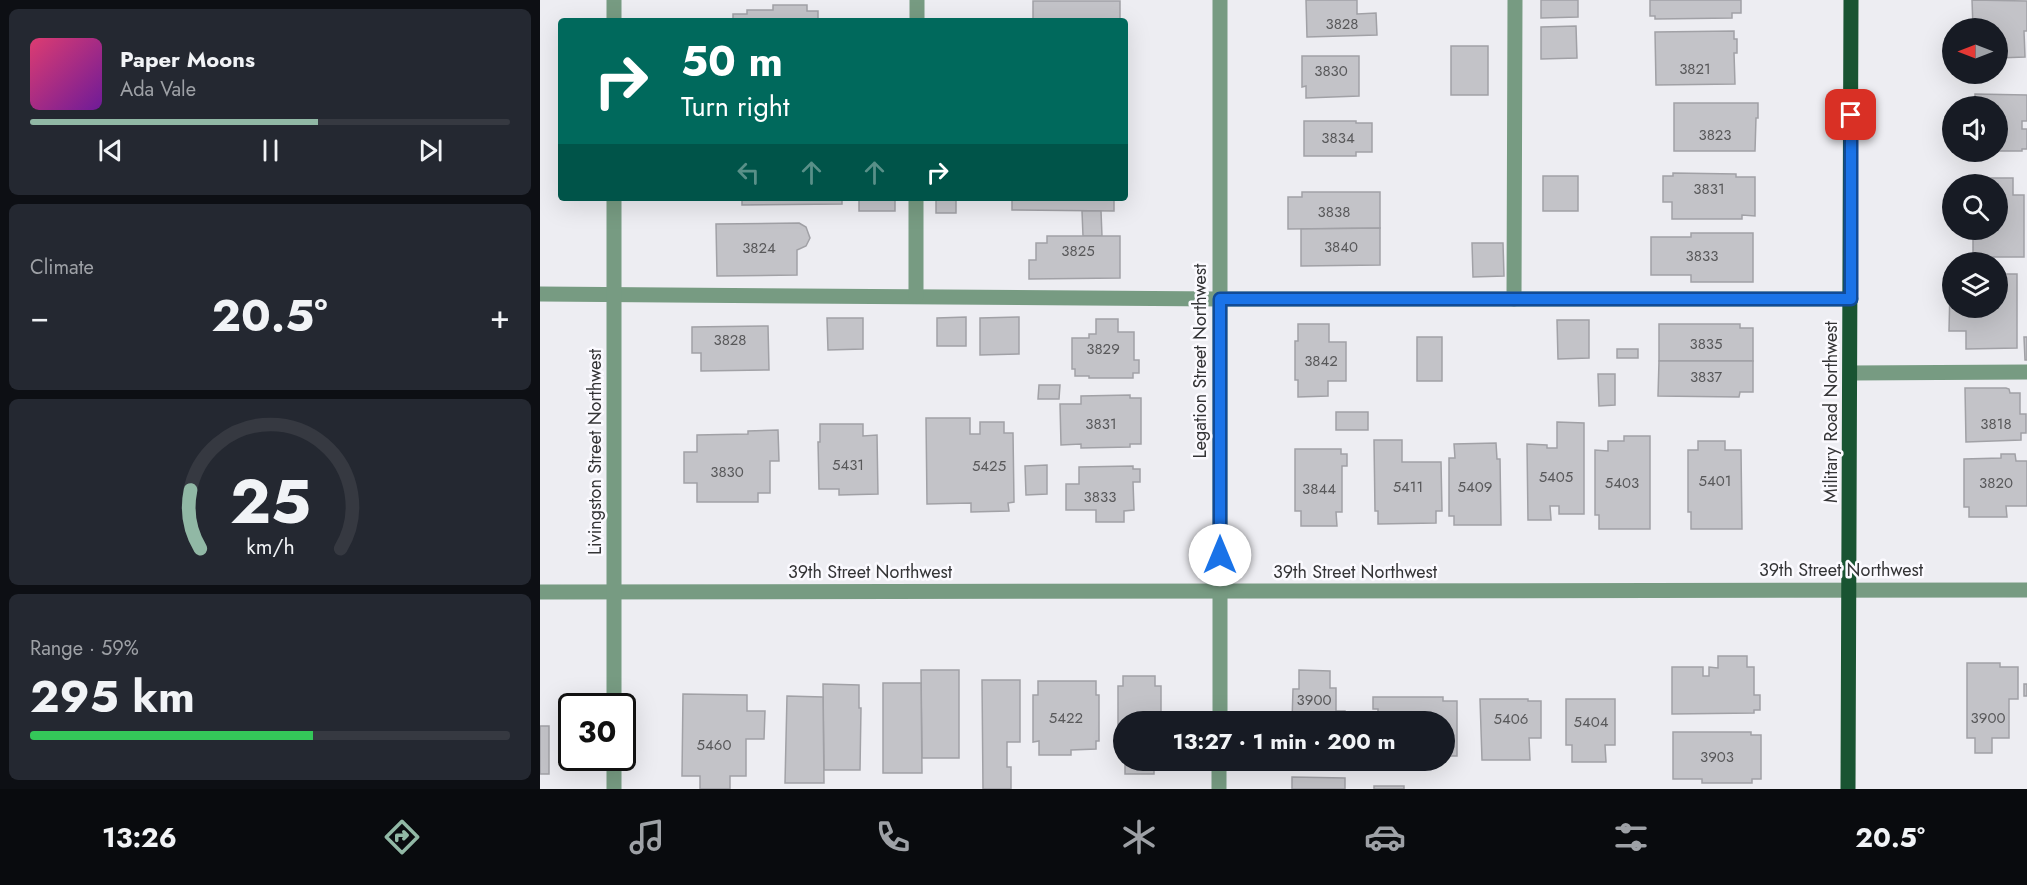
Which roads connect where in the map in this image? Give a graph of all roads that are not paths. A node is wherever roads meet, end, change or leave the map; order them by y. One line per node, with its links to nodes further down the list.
1 (614, 0): 6 (street)
2 (917, 0): 7 (street)
3 (1220, 0): 13 (street, Legation Street Northwest)
4 (1515, 0): 14 (street)
5 (1851, 0): 15 (main road, Military Road Northwest)
6 (614, 18)
7 (917, 18)
8 (614, 201): 11 (street, Livingston Street Northwest)
9 (916, 201): 12 (street)
10 (540, 294): 11 (street)
11 (614, 294): 12 (street); 21 (street, Livingston Street Northwest)
12 (916, 296): 13 (street)
13 (1220, 299): 14 (street); 22 (street, Legation Street Northwest)
14 (1514, 299): 15 (street)
15 (1851, 299): 17 (main road, Military Road Northwest)
16 (2027, 372): 17 (street)
17 (1851, 373): 18 (main road, Military Road Northwest)
18 (1850, 590): 19 (street, 39th Street Northwest); 22 (street, 39th Street Northwest); 29 (main road, Military Road Northwest)
19 (2027, 590)
20 (540, 592): 21 (street, 39th Street Northwest)
21 (614, 592): 22 (street, 39th Street Northwest); 23 (street, Livingston Street Northwest)
22 (1220, 592): 24 (street, Legation Street Northwest)
23 (614, 693)
24 (1220, 711)
25 (614, 771): 27 (street)
26 (1219, 771): 28 (street)
27 (614, 789)
28 (1219, 789)
29 (1848, 789)

